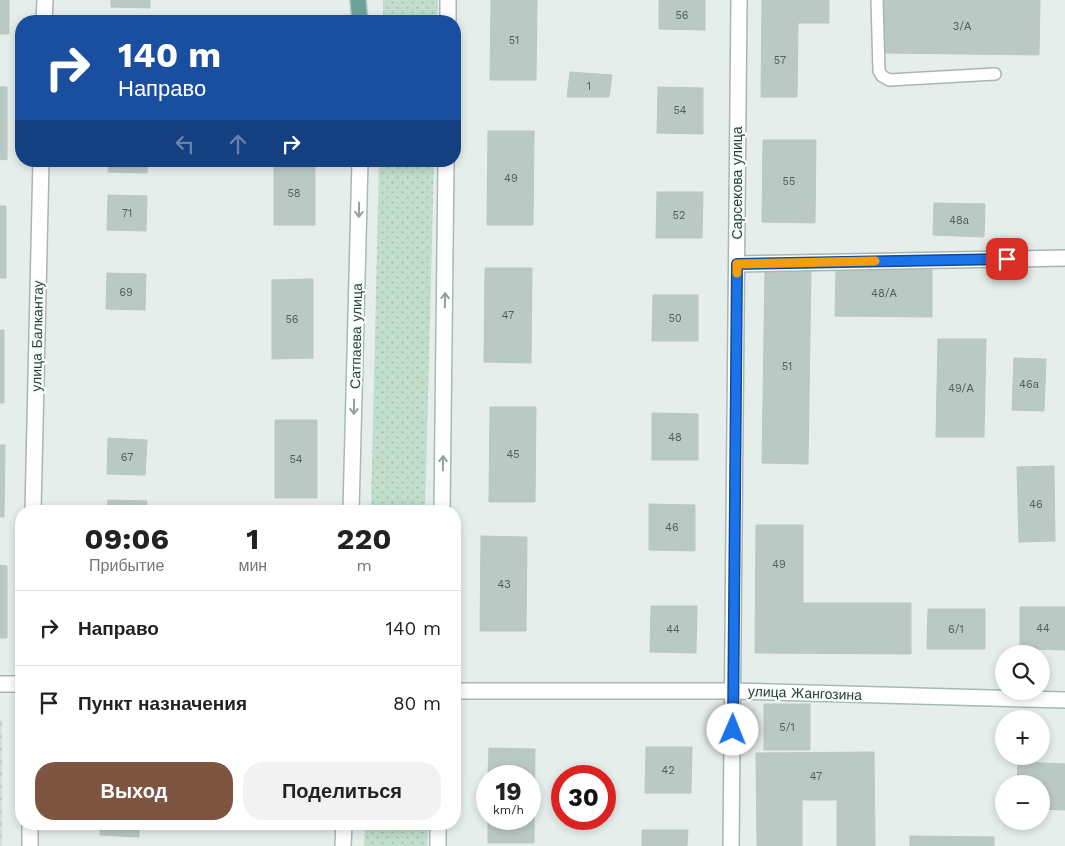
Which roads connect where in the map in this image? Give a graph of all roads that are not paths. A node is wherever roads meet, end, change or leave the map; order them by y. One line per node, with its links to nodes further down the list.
1 (45, 0): 7 (street)
2 (358, 0): 8 (main road)
3 (365, 0): 9 (street)
4 (448, 0): 10 (street)
5 (739, 0): 16 (street, Сарсекова улица)
6 (876, 0): 11 (lane)
7 (44, 15)
8 (359, 15)
9 (364, 15)
10 (448, 15)
11 (995, 74)
12 (41, 167): 17 (street, улица Балкантау)
13 (360, 167): 18 (street, Сатпаева улица, one-way to 18)
14 (446, 167): 19 (street, one-way to 14)
15 (1065, 258): 16 (street)
16 (737, 264): 23 (street, Сарсекова улица)
17 (33, 505)
18 (351, 505)
19 (442, 505)
20 (0, 684): 21 (street)
21 (15, 684)
22 (461, 691): 23 (street, улица Жангозина)
23 (733, 691): 24 (street, улица Жангозина); 31 (street, Сарсекова улица)
24 (1065, 700)
25 (30, 830): 28 (street)
26 (344, 830): 29 (street)
27 (438, 830): 30 (street)
28 (30, 846)
29 (344, 846)
30 (438, 846)
31 (731, 846)

